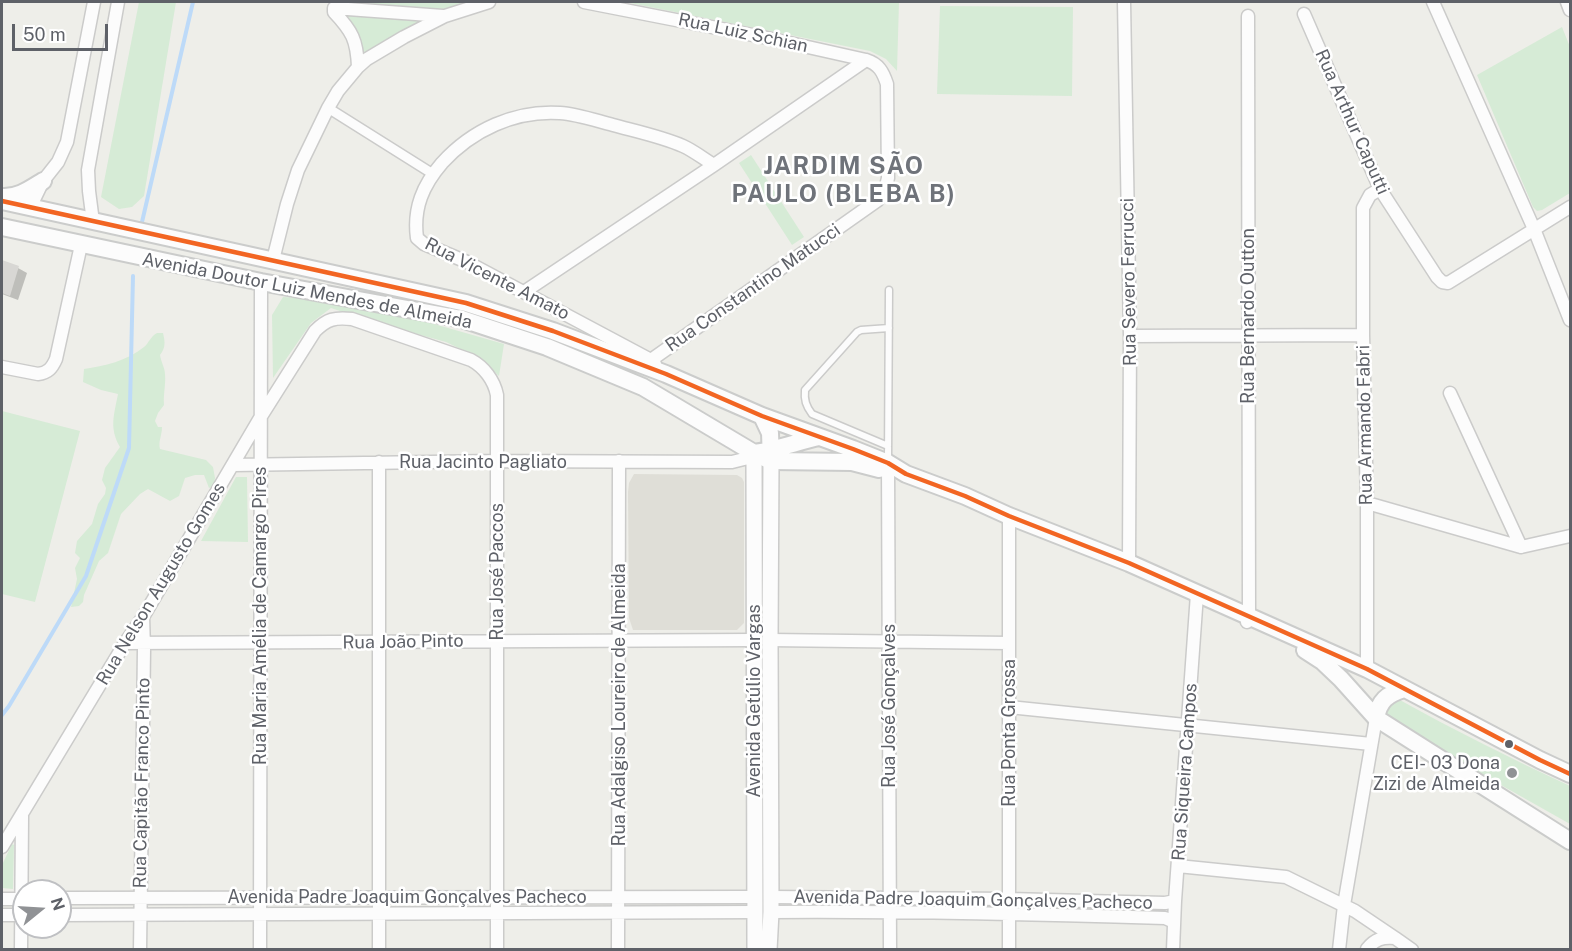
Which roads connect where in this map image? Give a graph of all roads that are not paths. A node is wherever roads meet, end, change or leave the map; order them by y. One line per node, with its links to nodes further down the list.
1 (94, 2): 10 (street)
2 (118, 2): 13 (street)
3 (489, 2): 11 (street)
4 (584, 2): 16 (street, Rua Luiz Schian)
5 (1124, 2): 40 (street, Rua Severo Ferrucci)
6 (1433, 2): 28 (street)
7 (1567, 2): 8 (street)
8 (1570, 10)
9 (1304, 14): 22 (street, Rua Arthur Caputti)
10 (91, 15): 13 (street); 14 (street)
11 (445, 16): 17 (street); 17 (street)
12 (1248, 16): 41 (street, Rua Bernardo Outton)
13 (113, 26): 15 (street)
14 (86, 46): 15 (street); 21 (street)
15 (110, 53): 26 (street)
16 (866, 60): 19 (street); 43 (street, Rua Constantino Matucci)
17 (358, 67): 18 (street)
18 (328, 108): 20 (street); 32 (street)
19 (714, 165): 20 (street, Rua Vicente Amato); 35 (street)
20 (433, 174): 35 (street, Rua Vicente Amato)
21 (43, 181): 23 (main road); 25 (street)
22 (1380, 189): 28 (street, Rua Arthur Caputti); 39 (street, Rua Armando Fabri)
23 (2, 199): 25 (main road, Avenida Doutor Luiz Mendes de Almeida)
24 (1570, 207): 28 (street)
25 (30, 208): 26 (main road, Avenida Doutor Luiz Mendes de Almeida); 29 (main road)
26 (93, 222): 30 (main road); 32 (main road, Avenida Doutor Luiz Mendes de Almeida)
27 (2, 227): 29 (main road, Avenida Doutor Luiz Mendes de Almeida)
28 (1534, 229): 36 (street)
29 (40, 236): 30 (main road, Avenida Doutor Luiz Mendes de Almeida)
30 (61, 240): 31 (main road, Avenida Doutor Luiz Mendes de Almeida)
31 (81, 245): 33 (main road, Avenida Doutor Luiz Mendes de Almeida); 44 (street)
32 (273, 260): 42 (main road, Avenida Doutor Luiz Mendes de Almeida)
33 (261, 282): 48 (street, Rua Maria Amélia de Camargo Pires); 50 (main road, Avenida Doutor Luiz Mendes de Almeida)
34 (889, 290): 38 (lane)
35 (524, 292): 42 (street, Rua Vicente Amato)
36 (1570, 320)
37 (323, 323): 48 (street, Rua Nelson Augusto Gomes); 54 (street, Rua José Paccos)
38 (889, 328): 51 (lane); 51 (lane)
39 (1363, 335): 41 (street); 61 (street, Rua Armando Fabri)
40 (1130, 336): 41 (street); 65 (street, Rua Severo Ferrucci)
41 (1248, 336): 68 (street, Rua Bernardo Outton)
42 (623, 352): 43 (street, Rua Vicente Amato); 45 (main road, Avenida Doutor Luiz Mendes de Almeida)
43 (651, 360): 45 (street, Rua Vicente Amato)
44 (2, 367)
45 (666, 374): 47 (main road, Avenida Doutor Luiz Mendes de Almeida)
46 (1450, 393): 64 (street)
47 (762, 416): 49 (main road, Avenida Doutor Luiz Mendes de Almeida); 53 (main road)
48 (260, 418): 58 (street, Rua Nelson Augusto Gomes); 59 (street, Rua Maria Amélia de Camargo Pires)
49 (819, 437): 53 (main road); 60 (main road, Avenida Doutor Luiz Mendes de Almeida)
50 (737, 443): 52 (main road, Avenida Doutor Luiz Mendes de Almeida); 57 (street)
51 (888, 446): 60 (lane)
52 (754, 453): 53 (main road, Avenida Doutor Luiz Mendes de Almeida); 57 (street, Rua Jacinto Pagliato); 69 (street, Avenida Getúlio Vargas)
53 (771, 456): 60 (main road, Avenida Doutor Luiz Mendes de Almeida); 70 (street, Avenida Getúlio Vargas)
54 (496, 461): 55 (street, Rua Jacinto Pagliato); 56 (street, Rua Jacinto Pagliato); 71 (street, Rua José Paccos)
55 (620, 461): 57 (street, Rua Jacinto Pagliato); 72 (street, Rua Adalgiso Loureiro de Almeida)
56 (379, 462): 59 (street, Rua Jacinto Pagliato); 73 (street)
57 (732, 462)
58 (233, 465): 59 (street, Rua Jacinto Pagliato); 67 (street, Rua Nelson Augusto Gomes)
59 (260, 465): 76 (street, Rua Maria Amélia de Camargo Pires)
60 (888, 468): 62 (main road, Avenida Doutor Luiz Mendes de Almeida); 74 (street, Rua José Gonçalves)
61 (1367, 503): 64 (street); 79 (street, Rua Armando Fabri)
62 (1009, 516): 65 (main road, Avenida Doutor Luiz Mendes de Almeida); 77 (street, Rua Ponta Grossa)
63 (1570, 536): 64 (street)
64 (1521, 547)
65 (1129, 563): 66 (main road, Avenida Doutor Luiz Mendes de Almeida)
66 (1197, 594): 68 (main road, Avenida Doutor Luiz Mendes de Almeida); 83 (street, Rua Siqueira Campos)
67 (143, 617): 75 (street, Rua Capitão Franco Pinto); 78 (street, Rua Nelson Augusto Gomes)
68 (1248, 619): 79 (main road, Avenida Doutor Luiz Mendes de Almeida); 82 (main road, Avenida Doutor Luiz Mendes de Almeida)
69 (753, 640): 70 (street); 72 (street, Rua João Pinto); 100 (street, Avenida Getúlio Vargas)
70 (770, 640): 74 (street); 100 (street, Avenida Getúlio Vargas)
71 (498, 641): 72 (street, Rua João Pinto); 73 (street, Rua João Pinto); 93 (street, Rua José Paccos)
72 (620, 641): 94 (street, Rua Adalgiso Loureiro de Almeida)
73 (379, 642): 76 (street, Rua João Pinto); 92 (street)
74 (889, 642): 77 (street); 97 (street, Rua José Gonçalves)
75 (144, 643): 76 (street, Rua João Pinto); 78 (street, Rua João Pinto); 96 (street, Rua Capitão Franco Pinto)
76 (260, 643): 91 (street, Rua Maria Amélia de Camargo Pires)
77 (1009, 643): 81 (street, Rua Ponta Grossa)
78 (125, 644): 86 (street, Rua Nelson Augusto Gomes)
79 (1366, 669): 80 (main road, Avenida Doutor Luiz Mendes de Almeida); 82 (main road)
80 (1404, 689): 82 (main road); 85 (main road, Avenida Doutor Luiz Mendes de Almeida)
81 (1009, 707): 83 (street); 98 (street, Rua Ponta Grossa)
82 (1376, 718): 84 (street); 87 (main road, Avenida Doutor Luiz Mendes de Almeida)
83 (1188, 725): 84 (street); 89 (street, Rua Siqueira Campos)
84 (1371, 744): 101 (street)
85 (1570, 774)
86 (22, 814): 88 (street, Rua Nelson Augusto Gomes); 90 (street)
87 (1570, 841)
88 (2, 847)
89 (1178, 866): 99 (street, Rua Siqueira Campos); 101 (street)
90 (22, 879)
91 (260, 897): 92 (street, Avenida Padre Joaquim Gonçalves Pacheco); 96 (street, Avenida Padre Joaquim Gonçalves Pacheco); 107 (street, Rua Maria Amélia de Camargo Pires)
92 (379, 897): 93 (street, Avenida Padre Joaquim Gonçalves Pacheco); 104 (street)
93 (497, 897): 94 (street, Avenida Padre Joaquim Gonçalves Pacheco); 105 (street, Rua José Paccos)
94 (618, 897): 100 (street, Avenida Padre Joaquim Gonçalves Pacheco); 103 (street, Rua Adalgiso Loureiro de Almeida)
95 (72, 898): 96 (street, Avenida Padre Joaquim Gonçalves Pacheco)
96 (140, 898): 109 (street, Rua Capitão Franco Pinto)
97 (890, 898): 98 (street, Avenida Padre Joaquim Gonçalves Pacheco); 100 (street, Avenida Padre Joaquim Gonçalves Pacheco); 102 (street, Rua José Gonçalves)
98 (1009, 899): 99 (street, Avenida Padre Joaquim Gonçalves Pacheco); 106 (street, Rua Ponta Grossa)
99 (1175, 901): 111 (street, Rua Siqueira Campos)
100 (763, 904): 102 (street, Avenida Padre Joaquim Gonçalves Pacheco); 103 (street, Avenida Padre Joaquim Gonçalves Pacheco); 119 (street, Avenida Getúlio Vargas); 120 (street, Avenida Getúlio Vargas)
101 (1344, 905): 110 (street); 124 (street)
102 (890, 911): 106 (street, Avenida Padre Joaquim Gonçalves Pacheco); 121 (street, Rua José Gonçalves)
103 (618, 912): 105 (street, Avenida Padre Joaquim Gonçalves Pacheco); 118 (street, Rua Adalgiso Loureiro de Almeida)
104 (379, 913): 105 (street, Avenida Padre Joaquim Gonçalves Pacheco); 107 (street, Avenida Padre Joaquim Gonçalves Pacheco); 116 (street)
105 (497, 913): 117 (street, Rua José Paccos)
106 (1009, 913): 111 (street, Avenida Padre Joaquim Gonçalves Pacheco); 122 (street, Rua Ponta Grossa)
107 (260, 914): 109 (street, Avenida Padre Joaquim Gonçalves Pacheco); 115 (street, Rua Maria Amélia de Camargo Pires)
108 (72, 915): 109 (street, Avenida Padre Joaquim Gonçalves Pacheco)
109 (140, 915): 114 (street, Rua Capitão Franco Pinto)
110 (1370, 921): 112 (street); 113 (street)
111 (1174, 922): 123 (street, Rua Siqueira Campos)
112 (1395, 938): 113 (street); 125 (street)
113 (1366, 949)
114 (140, 950)
115 (260, 950)
116 (379, 950)
117 (497, 950)
118 (618, 950)
119 (755, 950)
120 (770, 950)
121 (890, 950)
122 (1009, 950)
123 (1173, 950)
124 (1338, 950)
125 (1412, 950)

